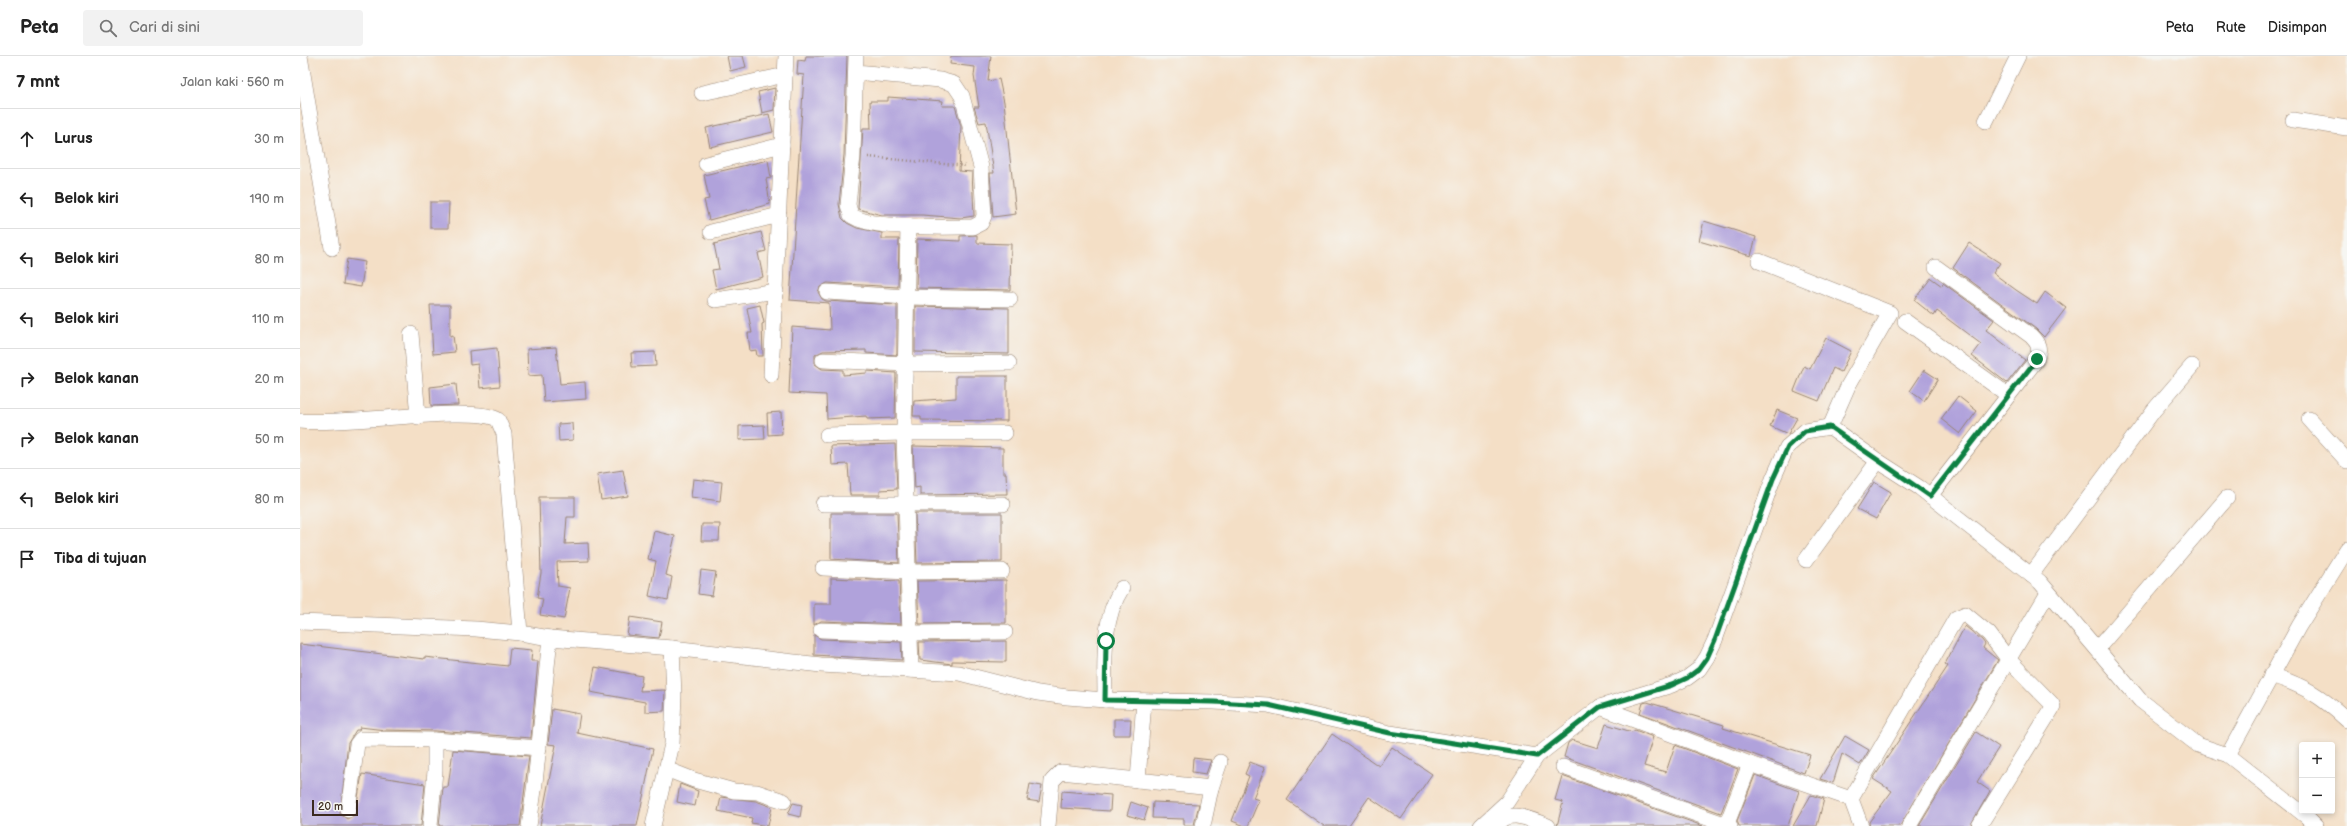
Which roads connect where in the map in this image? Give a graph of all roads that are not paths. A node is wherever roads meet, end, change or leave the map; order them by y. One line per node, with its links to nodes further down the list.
1 (300, 56): 16 (street)
2 (786, 56): 6 (street)
3 (856, 56): 5 (street)
4 (2018, 56): 9 (street)
5 (856, 72): 14 (street); 14 (street)
6 (785, 75): 7 (street); 11 (street)
7 (702, 93)
8 (2293, 120): 10 (street)
9 (1986, 121)
10 (2347, 128)
11 (782, 145): 12 (street); 13 (street)
12 (706, 164)
13 (779, 215): 15 (street); 19 (street)
14 (908, 226): 21 (street)
15 (710, 232)
16 (332, 248)
17 (1759, 260): 35 (street)
18 (1936, 267): 31 (street)
19 (776, 290): 23 (street); 30 (street)
20 (827, 292): 21 (street)
21 (906, 297): 22 (street); 28 (street)
22 (1010, 299)
23 (715, 300)
24 (1905, 321): 31 (street)
25 (411, 334): 32 (street)
26 (823, 360): 28 (street)
27 (1009, 363): 28 (street)
28 (906, 364): 36 (street)
29 (2192, 366): 51 (street)
30 (771, 375)
31 (2008, 395): 41 (street)
32 (418, 417): 34 (street); 57 (street)
33 (2309, 419): 40 (street)
34 (300, 421)
35 (1830, 427): 39 (street); 67 (street)
36 (904, 432): 37 (street); 38 (street); 45 (street)
37 (1006, 433)
38 (827, 435)
39 (1878, 461): 41 (street); 47 (street)
40 (2347, 461)
41 (1930, 496): 51 (street)
42 (2227, 498): 61 (street)
43 (824, 504): 45 (street)
44 (1003, 504): 45 (street)
45 (906, 505): 50 (street)
46 (2347, 549): 64 (street)
47 (1806, 560)
48 (823, 568): 50 (street)
49 (1002, 571): 50 (street)
50 (908, 572): 58 (street)
51 (2031, 575): 53 (street)
52 (1122, 588): 65 (street)
53 (2048, 593): 61 (street); 62 (street)
54 (300, 622): 57 (street)
55 (821, 630): 58 (street)
56 (1005, 632): 58 (street)
57 (520, 633): 59 (street)
58 (910, 633): 63 (street)
59 (550, 638): 60 (street); 70 (street)
60 (672, 648): 63 (street); 76 (street)
61 (2097, 649): 71 (street)
62 (2009, 660): 79 (street); 92 (street); 93 (street)
63 (911, 670): 65 (street)
64 (2271, 675): 68 (street); 71 (street)
65 (1105, 700): 66 (street)
66 (1144, 701): 72 (street); 77 (street)
67 (1600, 707): 72 (street); 74 (street)
68 (2347, 720)
69 (435, 740): 70 (street); 81 (street); 82 (street)
70 (539, 748): 83 (street)
71 (2228, 755): 94 (street)
72 (1537, 756): 87 (street)
73 (1220, 762): 78 (street)
74 (1750, 764): 79 (street); 90 (street)
75 (1563, 767): 90 (street)
76 (666, 769): 80 (street); 84 (street)
77 (1138, 780): 78 (street); 85 (street)
78 (1212, 788): 86 (street)
79 (1851, 799): 91 (street)
80 (784, 801)
81 (348, 810)
82 (430, 826)
83 (529, 826)
84 (653, 826)
85 (1048, 826)
86 (1203, 826)
87 (1481, 826)
88 (1497, 826): 89 (street)
89 (1548, 826)
90 (1727, 826)
91 (1861, 826)
92 (1909, 826)
93 (1979, 826)
94 (2316, 826)

